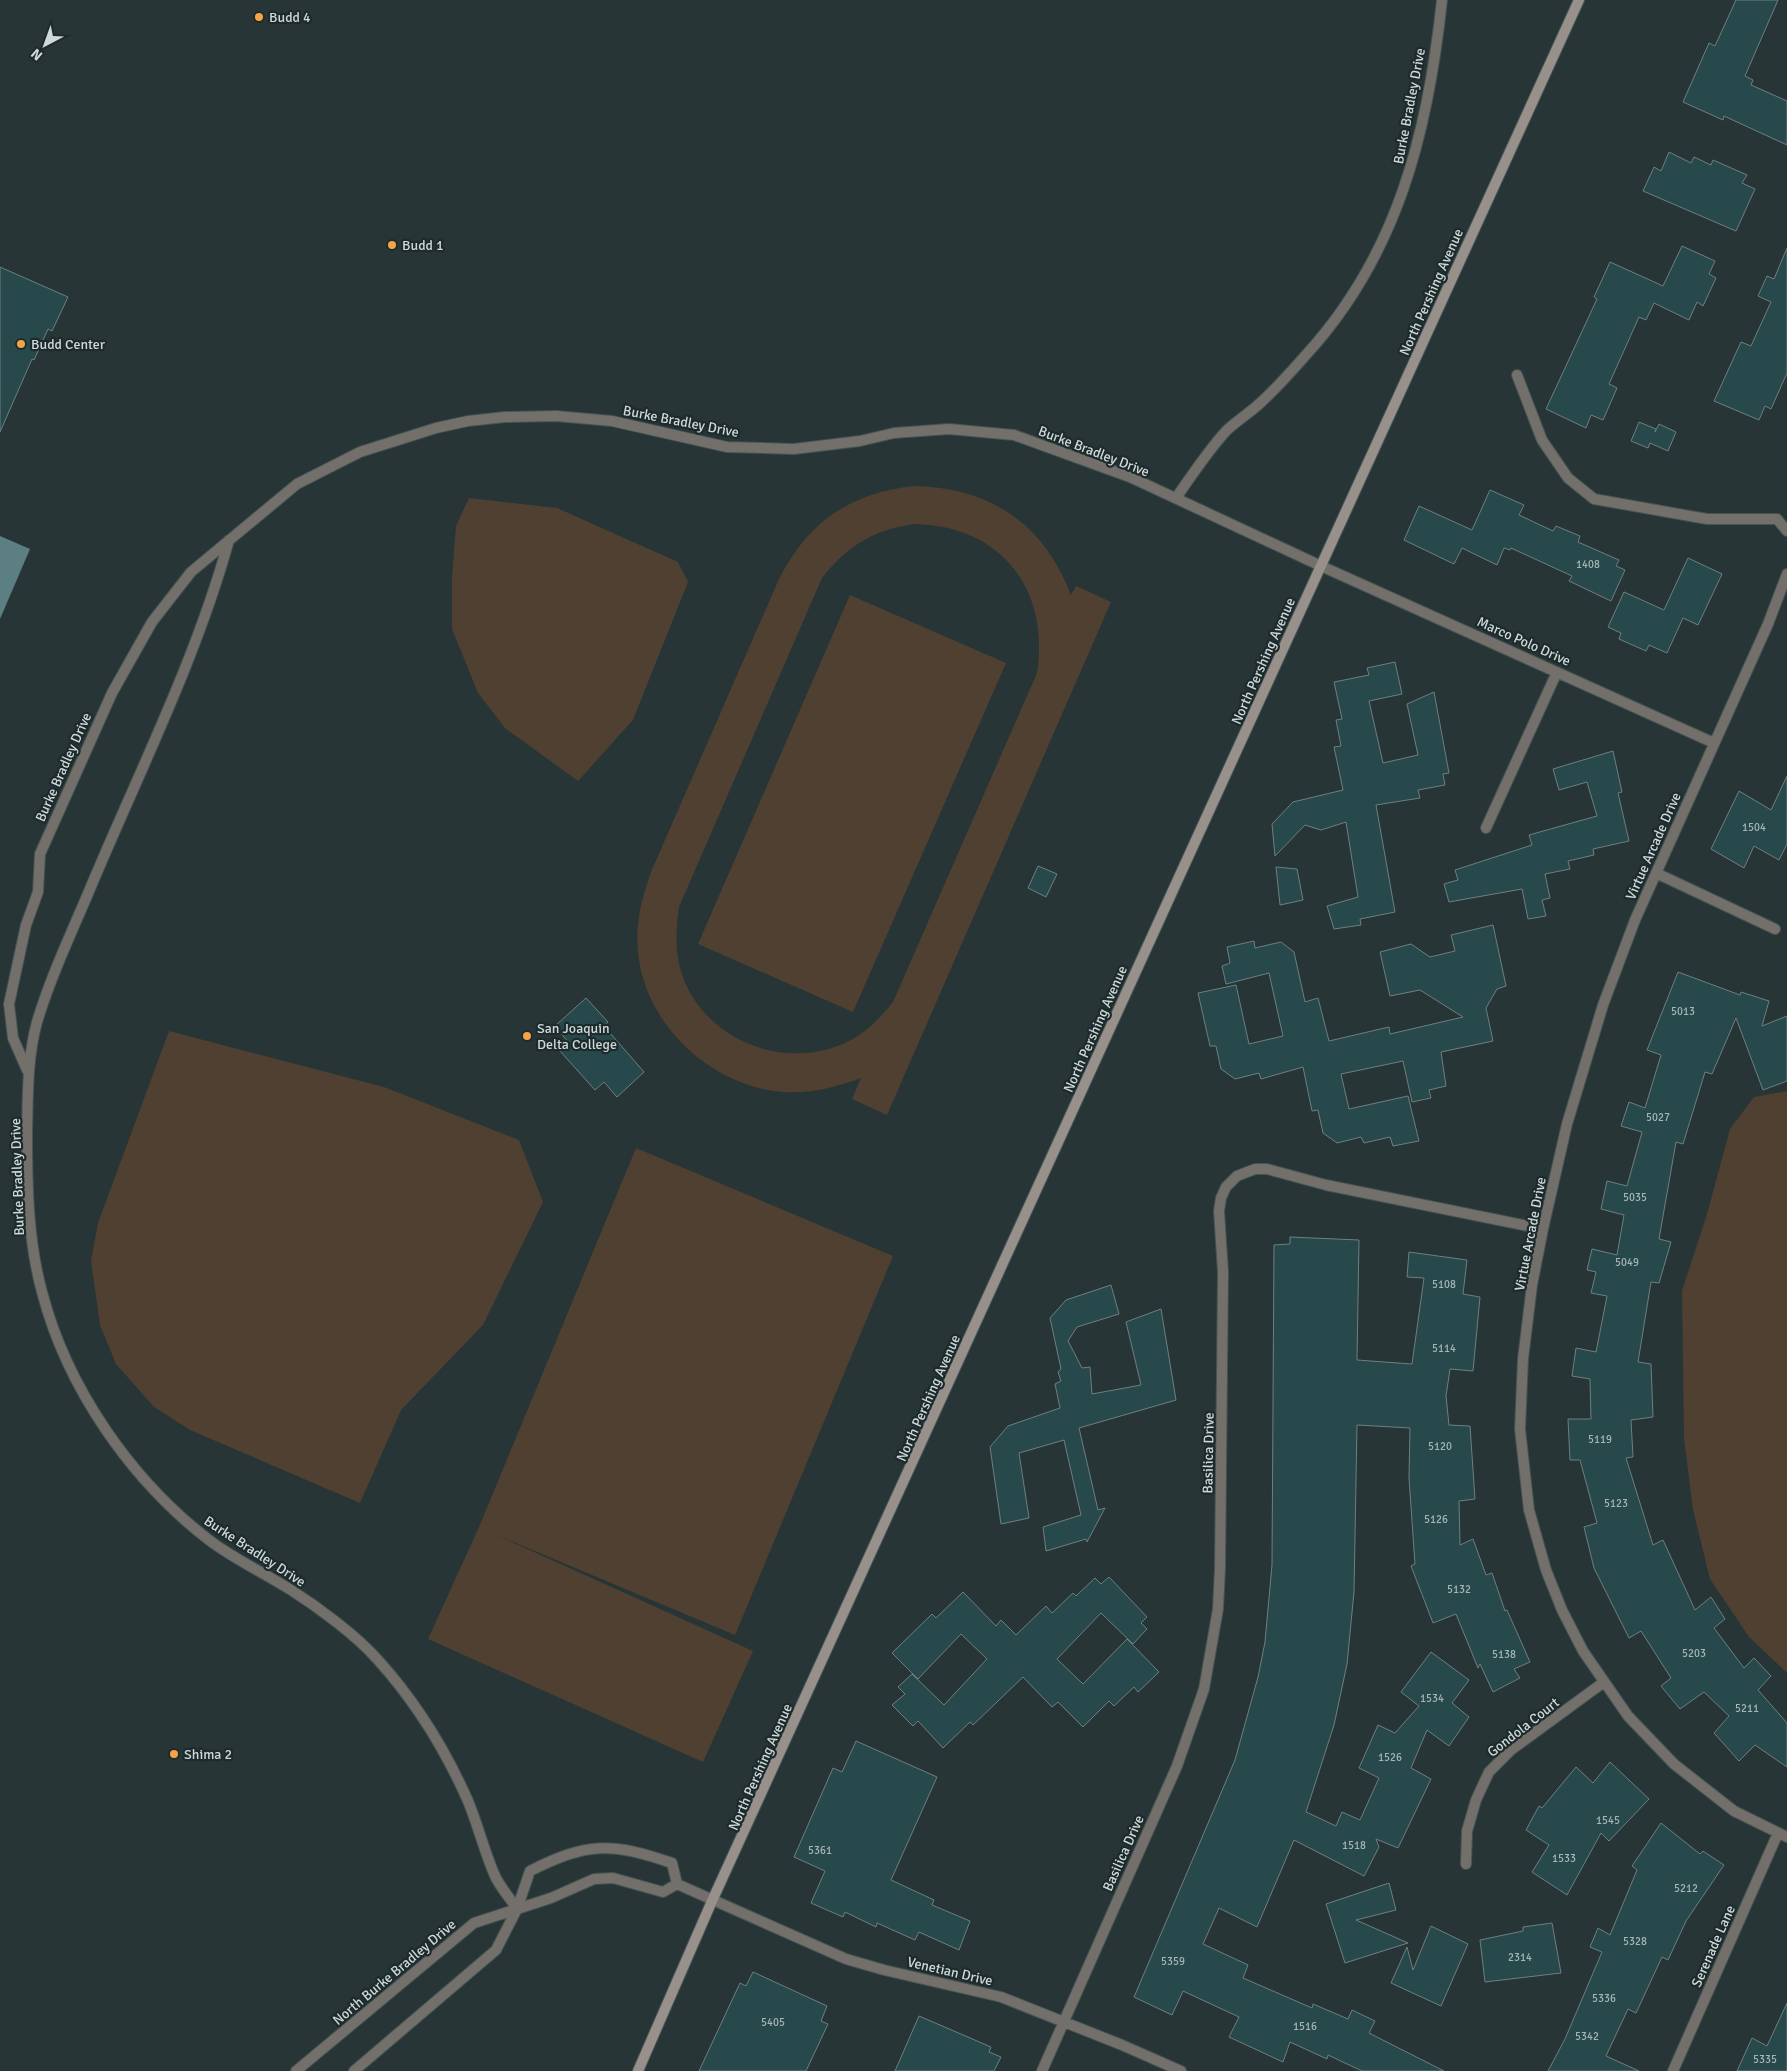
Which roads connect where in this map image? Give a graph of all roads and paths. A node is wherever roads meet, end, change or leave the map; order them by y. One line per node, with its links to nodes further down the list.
1 (1442, 0): 4 (street, Burke Bradley Drive)
2 (1579, 0): 7 (main road, North Pershing Avenue)
3 (1517, 374): 5 (street)
4 (1176, 498): 6 (street, Burke Bradley Drive); 7 (street, Burke Bradley Drive)
5 (1787, 531)
6 (229, 539): 14 (street, Burke Bradley Drive); 14 (street, Burke Bradley Drive)
7 (1321, 566): 9 (street, Marco Polo Drive); 20 (main road, North Pershing Avenue)
8 (1787, 574): 10 (street, Virtue Arcade Drive)
9 (1557, 672): 10 (street, Marco Polo Drive); 11 (street)
10 (1714, 743): 12 (street, Virtue Arcade Drive)
11 (1486, 828)
12 (1656, 873): 13 (street); 15 (street, Virtue Arcade Drive)
13 (1775, 929)
14 (27, 1070): 21 (street, Burke Bradley Drive)
15 (1543, 1229): 16 (street, Virtue Arcade Drive); 22 (street, Basilica Drive)
16 (1604, 1682): 17 (street, Virtue Arcade Drive); 18 (street, Gondola Court)
17 (1783, 1835): 28 (street, Serenade Lane)
18 (1466, 1864)
19 (677, 1884): 20 (street); 21 (street, North Burke Bradley Drive); 21 (street)
20 (712, 1901): 22 (street, Venetian Drive); 25 (main road, North Pershing Avenue)
21 (517, 1909): 23 (street, North Burke Bradley Drive); 24 (street)
22 (1064, 2021): 26 (street, Basilica Drive); 27 (street, Venetian Drive)
23 (296, 2071)
24 (354, 2071)
25 (638, 2071)
26 (1042, 2071)
27 (1181, 2071)
28 (1673, 2071)

